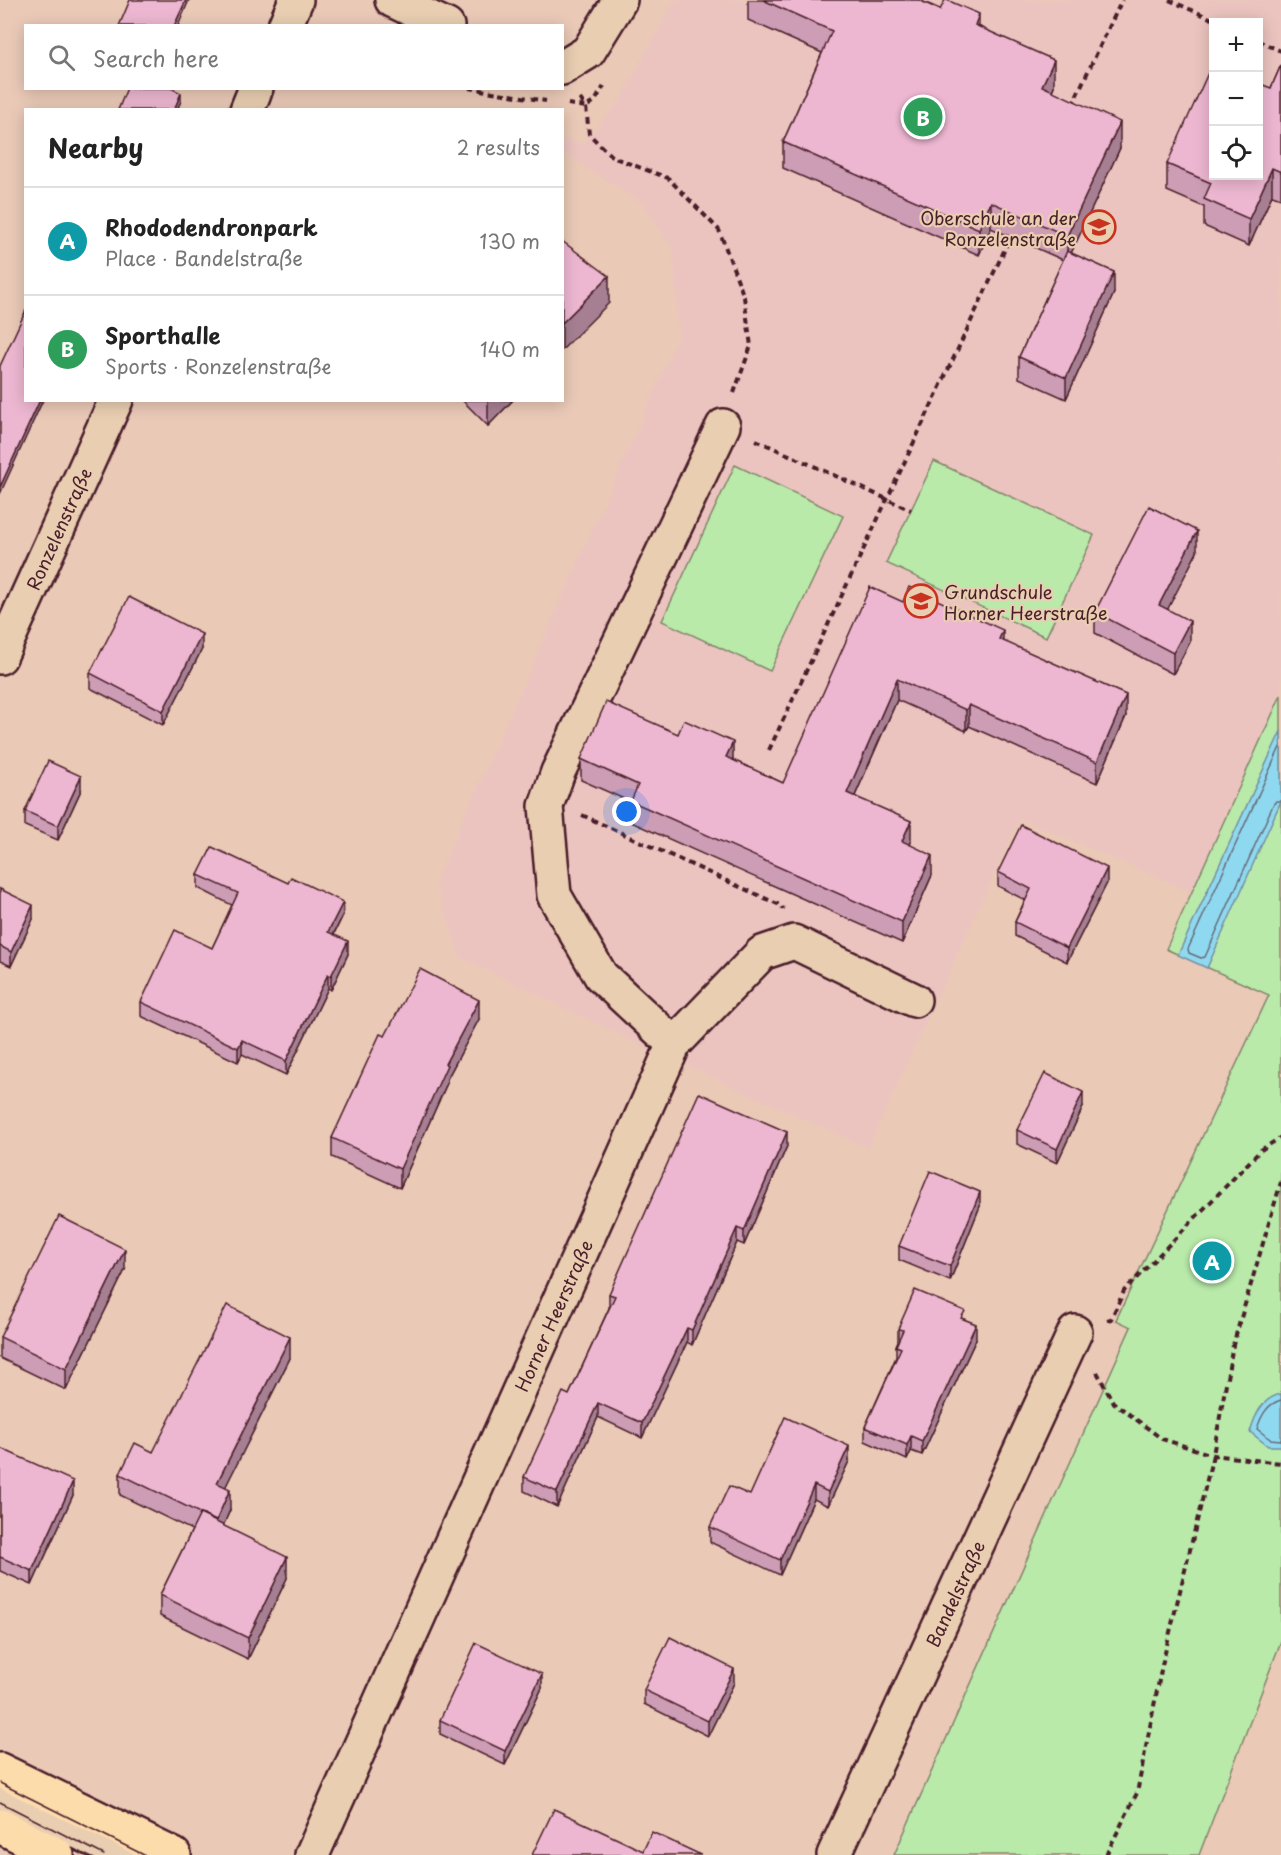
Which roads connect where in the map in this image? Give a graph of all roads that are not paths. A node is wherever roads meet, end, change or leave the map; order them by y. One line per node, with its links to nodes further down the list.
1 (296, 0): 4 (street)
2 (392, 0): 5 (street)
3 (620, 0): 6 (street)
4 (286, 24)
5 (443, 24)
6 (568, 80)
7 (255, 90): 8 (street)
8 (248, 108)
9 (115, 402): 11 (street, Ronzelenstraße)
10 (723, 426): 13 (street)
11 (0, 657)
12 (914, 1000): 13 (street, Horner Heerstraße)
13 (674, 1044): 21 (street, Horner Heerstraße)
14 (1076, 1332): 22 (street, Bandelstraße)
15 (0, 1770): 20 (main road)
16 (0, 1793): 19 (street)
17 (0, 1826): 18 (main road)
18 (57, 1855)
19 (125, 1855)
20 (174, 1855)
21 (312, 1855)
22 (834, 1855)

